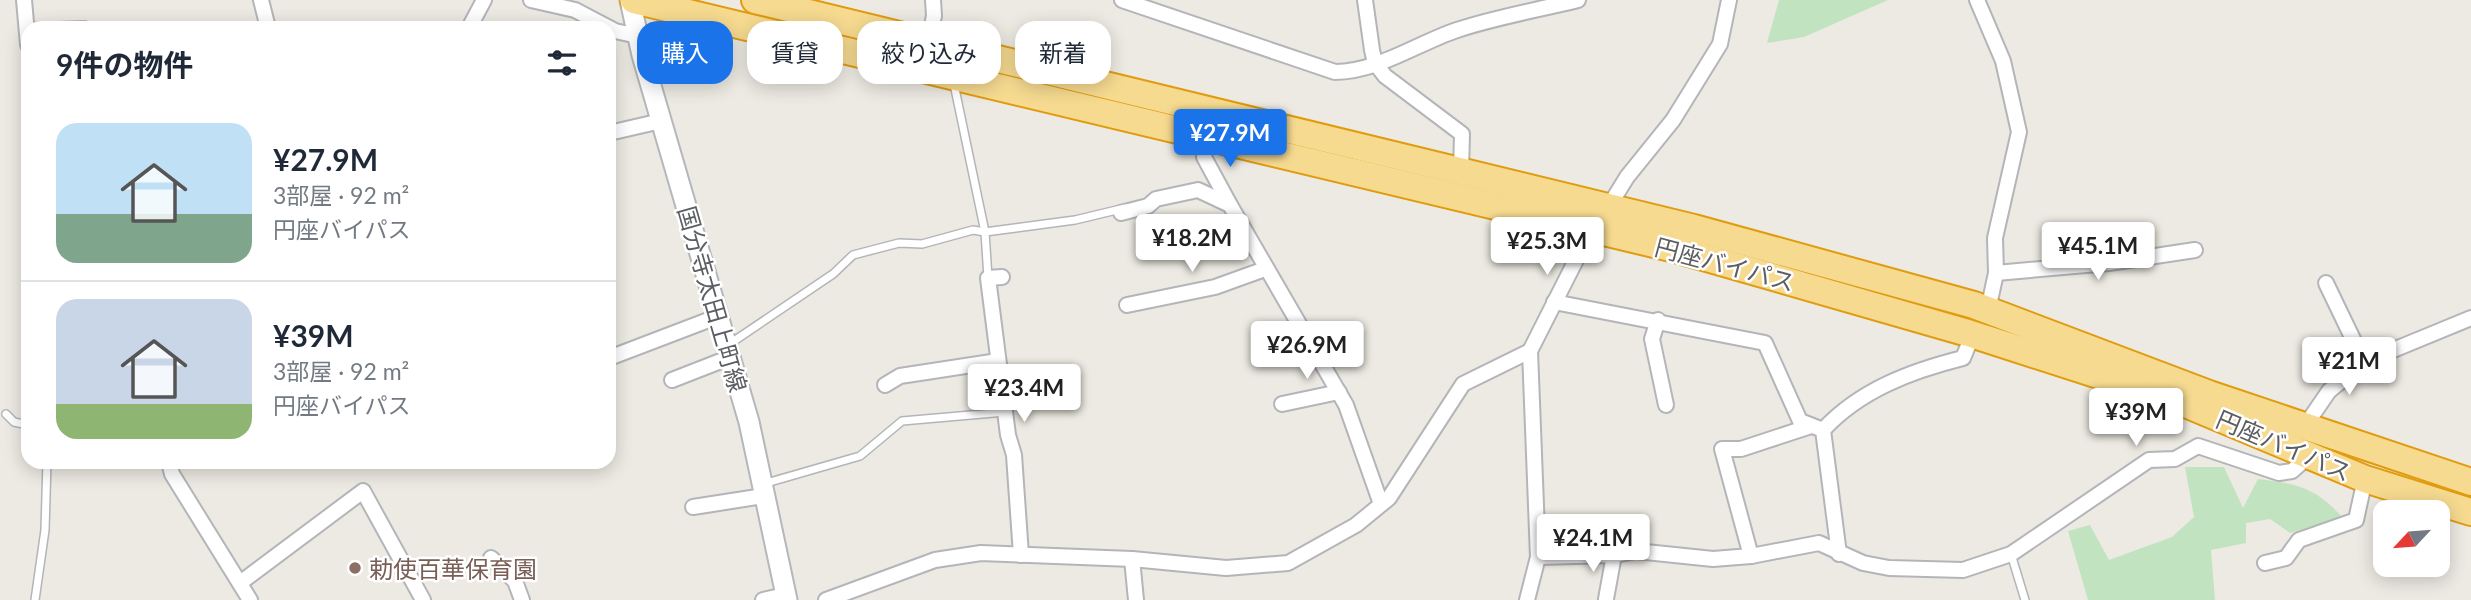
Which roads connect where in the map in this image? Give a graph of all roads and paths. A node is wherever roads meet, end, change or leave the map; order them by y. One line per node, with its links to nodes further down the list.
1 (24, 0): 14 (street)
2 (261, 0): 15 (street)
3 (484, 0): 16 (street)
4 (531, 0): 17 (street)
5 (632, 0): 20 (main road, 国分寺太田上町線); 23 (highway, 円座バイパス)
6 (755, 0): 13 (highway, 円座バイパス)
7 (933, 0): 19 (street)
8 (1122, 0): 25 (street)
9 (1366, 0): 25 (street)
10 (1578, 0): 25 (street)
11 (1729, 0): 34 (street)
12 (1978, 0): 40 (street)
13 (819, 8): 18 (highway, 円座バイパス)
14 (25, 21)
15 (266, 21)
16 (473, 21)
17 (596, 21)
18 (861, 21)
19 (933, 21)
20 (637, 30)
21 (616, 31): 22 (street)
22 (637, 36)
23 (857, 53)
24 (1001, 60): 32 (highway, 円座バイパス)
25 (1375, 63): 32 (street)
26 (651, 84): 29 (main road, 国分寺太田上町線)
27 (954, 84): 37 (lane)
28 (986, 84): 31 (highway, 円座バイパス)
29 (661, 121): 30 (street); 46 (main road, 国分寺太田上町線)
30 (616, 131)
31 (1207, 137): 33 (street); 36 (highway, 円座バイパス)
32 (1461, 171): 34 (highway, 円座バイパス)
33 (1230, 205): 35 (street); 39 (street)
34 (1611, 208): 36 (street); 45 (highway, 円座バイパス)
35 (1128, 212): 37 (lane)
36 (1596, 230): 43 (street); 49 (highway, 円座バイパス)
37 (985, 232): 41 (lane); 50 (lane)
38 (2195, 250): 40 (street)
39 (1265, 269): 44 (street); 57 (street)
40 (1996, 273): 45 (street)
41 (995, 278): 53 (street)
42 (2326, 283): 54 (street)
43 (1554, 302): 48 (street); 51 (street)
44 (1127, 305)
45 (1988, 310): 63 (highway, 円座バイパス)
46 (719, 316): 50 (main road, 国分寺太田上町線); 52 (street)
47 (2471, 318): 54 (street)
48 (1658, 320): 59 (street); 64 (street)
49 (1973, 334): 64 (street); 65 (highway, 円座バイパス)
50 (729, 351): 55 (street); 70 (main road, 国分寺太田上町線)
51 (1530, 351): 71 (street); 78 (street)
52 (616, 355)
53 (998, 361): 56 (street); 60 (street)
54 (2364, 362): 63 (street)
55 (672, 380)
56 (884, 385)
57 (1339, 392): 58 (street); 71 (street)
58 (1282, 404)
59 (1666, 405)
60 (1005, 412): 70 (lane); 76 (street)
61 (6, 414): 62 (lane)
62 (21, 424)
63 (2305, 426): 69 (highway, 円座バイパス)
64 (1817, 428): 74 (street); 79 (street)
65 (2309, 456): 68 (highway, 円座バイパス); 75 (street)
66 (47, 469): 86 (lane)
67 (171, 469): 83 (street)
68 (2365, 479): 73 (highway, 円座バイパス); 82 (street)
69 (2471, 482)
70 (763, 490): 72 (street); 84 (main road, 国分寺太田上町線)
71 (1381, 504): 81 (street)
72 (693, 507)
73 (2471, 512)
74 (1839, 554): 75 (street); 79 (street)
75 (2011, 554): 94 (lane)
76 (1021, 555): 81 (street); 91 (street)
77 (1614, 555): 78 (street); 79 (street); 85 (street)
78 (1538, 556): 93 (street)
79 (1751, 556)
80 (491, 558): 89 (street)
81 (1132, 559): 92 (street)
82 (2265, 563)
83 (240, 583): 87 (street); 88 (street)
84 (786, 598): 90 (street)
85 (1606, 599)
86 (35, 600)
87 (250, 600)
88 (424, 600)
89 (522, 600)
90 (763, 600)
91 (825, 600)
92 (1136, 600)
93 (1527, 600)
94 (2025, 600)

